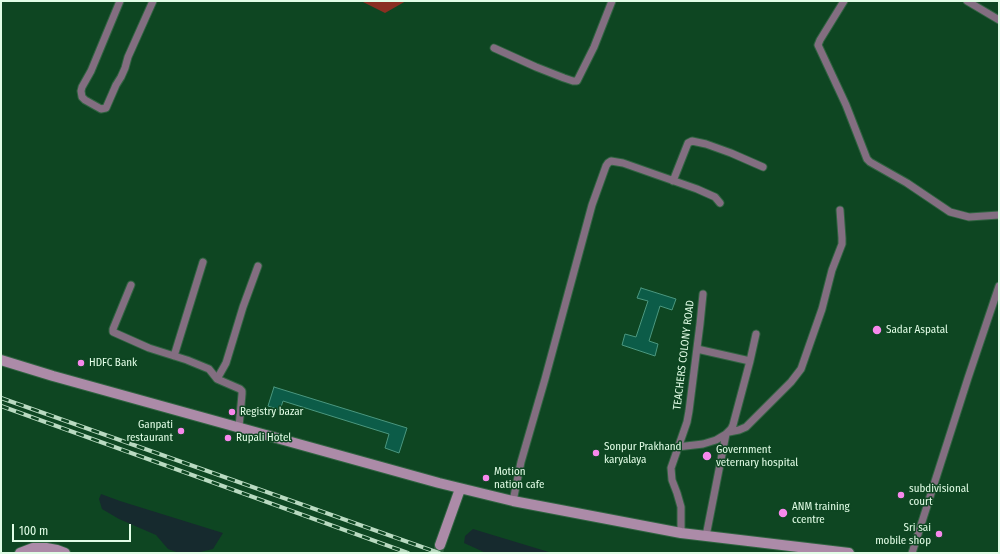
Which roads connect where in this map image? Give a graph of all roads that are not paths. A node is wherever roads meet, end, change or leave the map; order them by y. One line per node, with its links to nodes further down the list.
1 (120, 1): 2 (street)
2 (153, 1)
3 (612, 1): 7 (street)
4 (844, 1): 12 (street)
5 (967, 1): 6 (street)
6 (999, 20)
7 (494, 48)
8 (763, 166): 9 (street)
9 (673, 181): 10 (street); 28 (street)
10 (720, 203)
11 (840, 210): 25 (street)
12 (999, 214)
13 (203, 262): 20 (street)
14 (258, 266): 23 (street)
15 (132, 285): 20 (street)
16 (999, 286): 36 (street)
17 (702, 294): 19 (street, TEACHERS COLONY ROAD)
18 (756, 334): 22 (street)
19 (697, 349): 22 (street); 26 (street, TEACHERS COLONY ROAD)
20 (174, 356): 23 (street)
21 (1, 360): 24 (main road)
22 (750, 361): 25 (street)
23 (217, 379): 24 (street)
24 (239, 427): 27 (main road)
25 (727, 433): 26 (street); 30 (street)
26 (677, 447): 29 (street, TEACHERS COLONY ROAD)
27 (460, 489): 28 (main road); 31 (main road)
28 (513, 501): 29 (main road)
29 (682, 533): 30 (main road)
30 (706, 536): 35 (main road)
31 (440, 545)
32 (34, 550): 33 (main road); 34 (main road)
33 (20, 553)
34 (65, 553)
35 (849, 553)
36 (912, 553)

